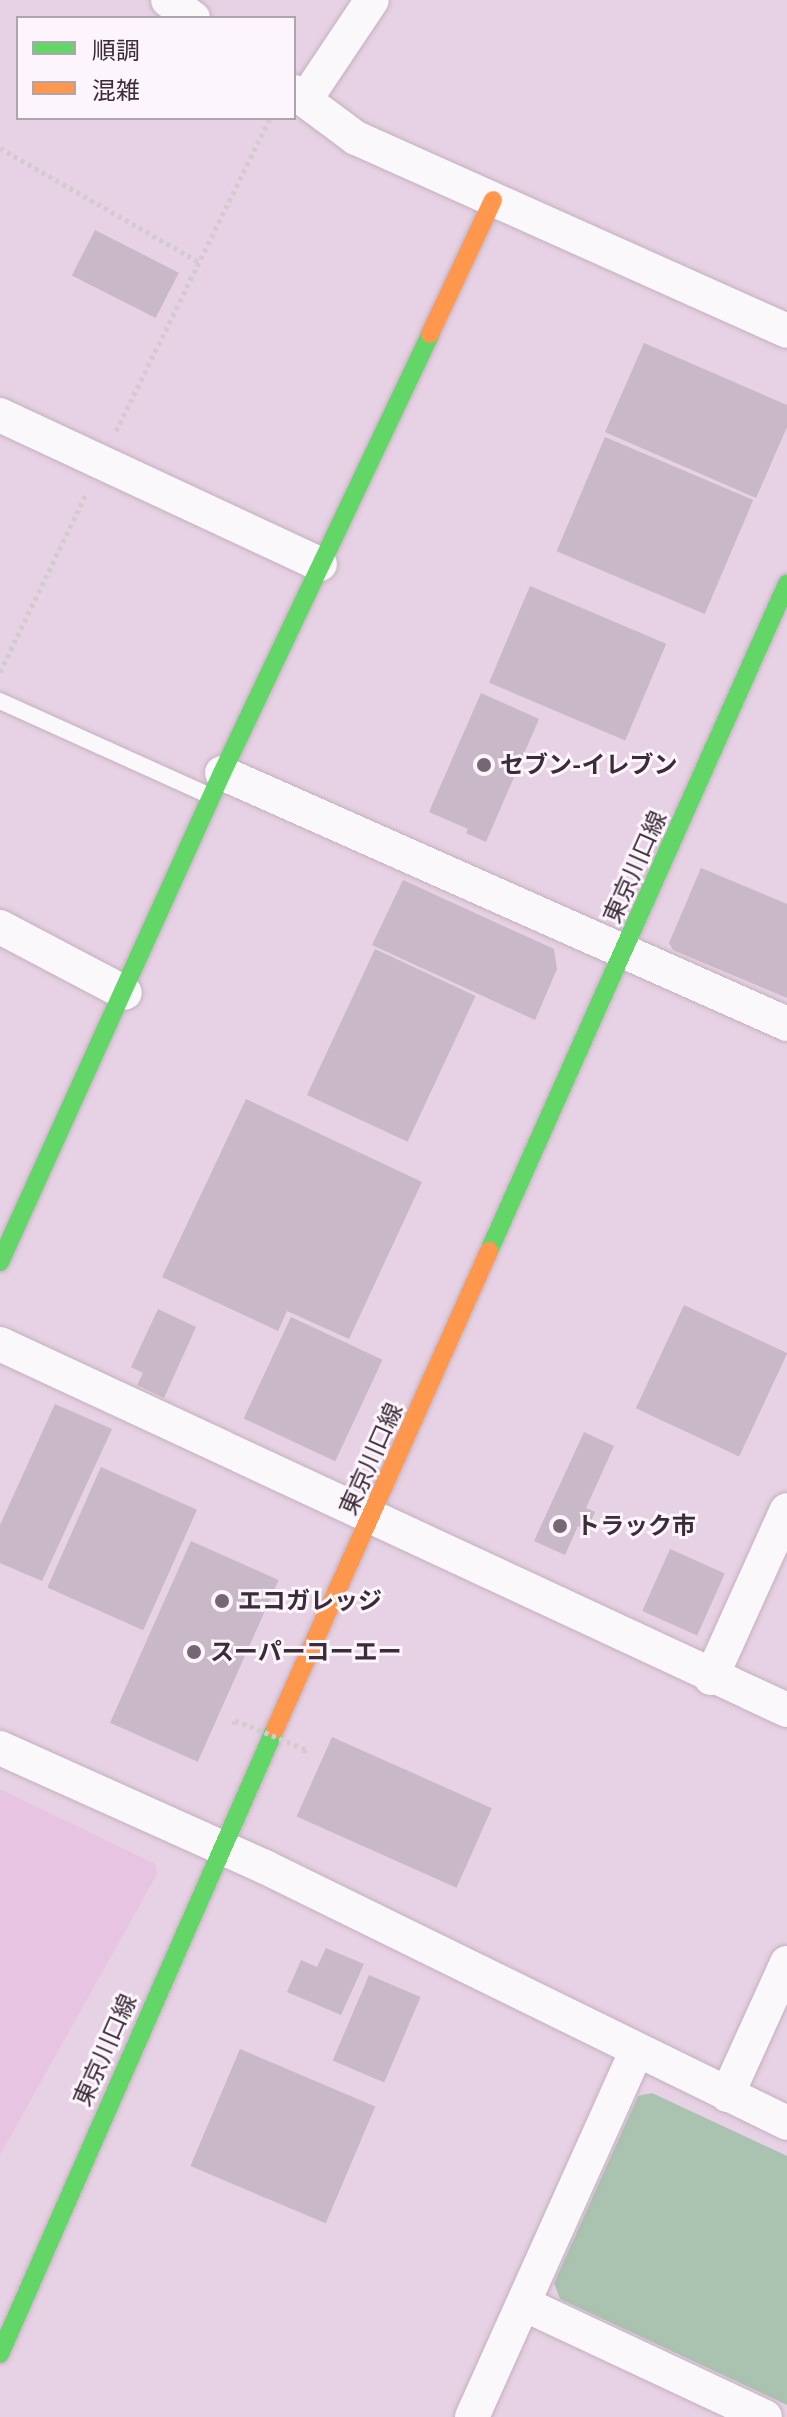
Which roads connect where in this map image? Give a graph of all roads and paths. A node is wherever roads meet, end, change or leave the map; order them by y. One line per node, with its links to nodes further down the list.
1 (168, 0): 3 (street)
2 (372, 0): 4 (street)
3 (190, 16)
4 (299, 96): 7 (street)
5 (269, 120): 8 (path)
6 (0, 148): 8 (path)
7 (493, 200): 9 (street); 12 (main road)
8 (199, 262): 11 (path)
9 (787, 331)
10 (0, 415): 11 (street)
11 (101, 462): 12 (street); 14 (path)
12 (320, 564): 16 (main road)
13 (787, 584): 18 (main road, 東京川口線)
14 (0, 673)
15 (0, 701): 16 (lane)
16 (217, 785): 18 (street); 19 (main road)
17 (0, 927): 19 (street)
18 (624, 953): 20 (street); 24 (main road, 東京川口線)
19 (125, 993): 21 (main road)
20 (787, 1024)
21 (0, 1262)
22 (0, 1344): 24 (street)
23 (787, 1510): 25 (street)
24 (370, 1520): 25 (street); 30 (main road, 東京川口線)
25 (711, 1678): 26 (street)
26 (787, 1710)
27 (234, 1725): 29 (path, bridge)
28 (0, 1748): 30 (street)
29 (304, 1754)
30 (222, 1847): 32 (street); 36 (main road, 東京川口線)
31 (787, 1963): 33 (street)
32 (636, 2052): 33 (street); 35 (street)
33 (727, 2095): 34 (street)
34 (787, 2123)
35 (524, 2304): 37 (street); 38 (street)
36 (0, 2354)
37 (472, 2417)
38 (765, 2417)

